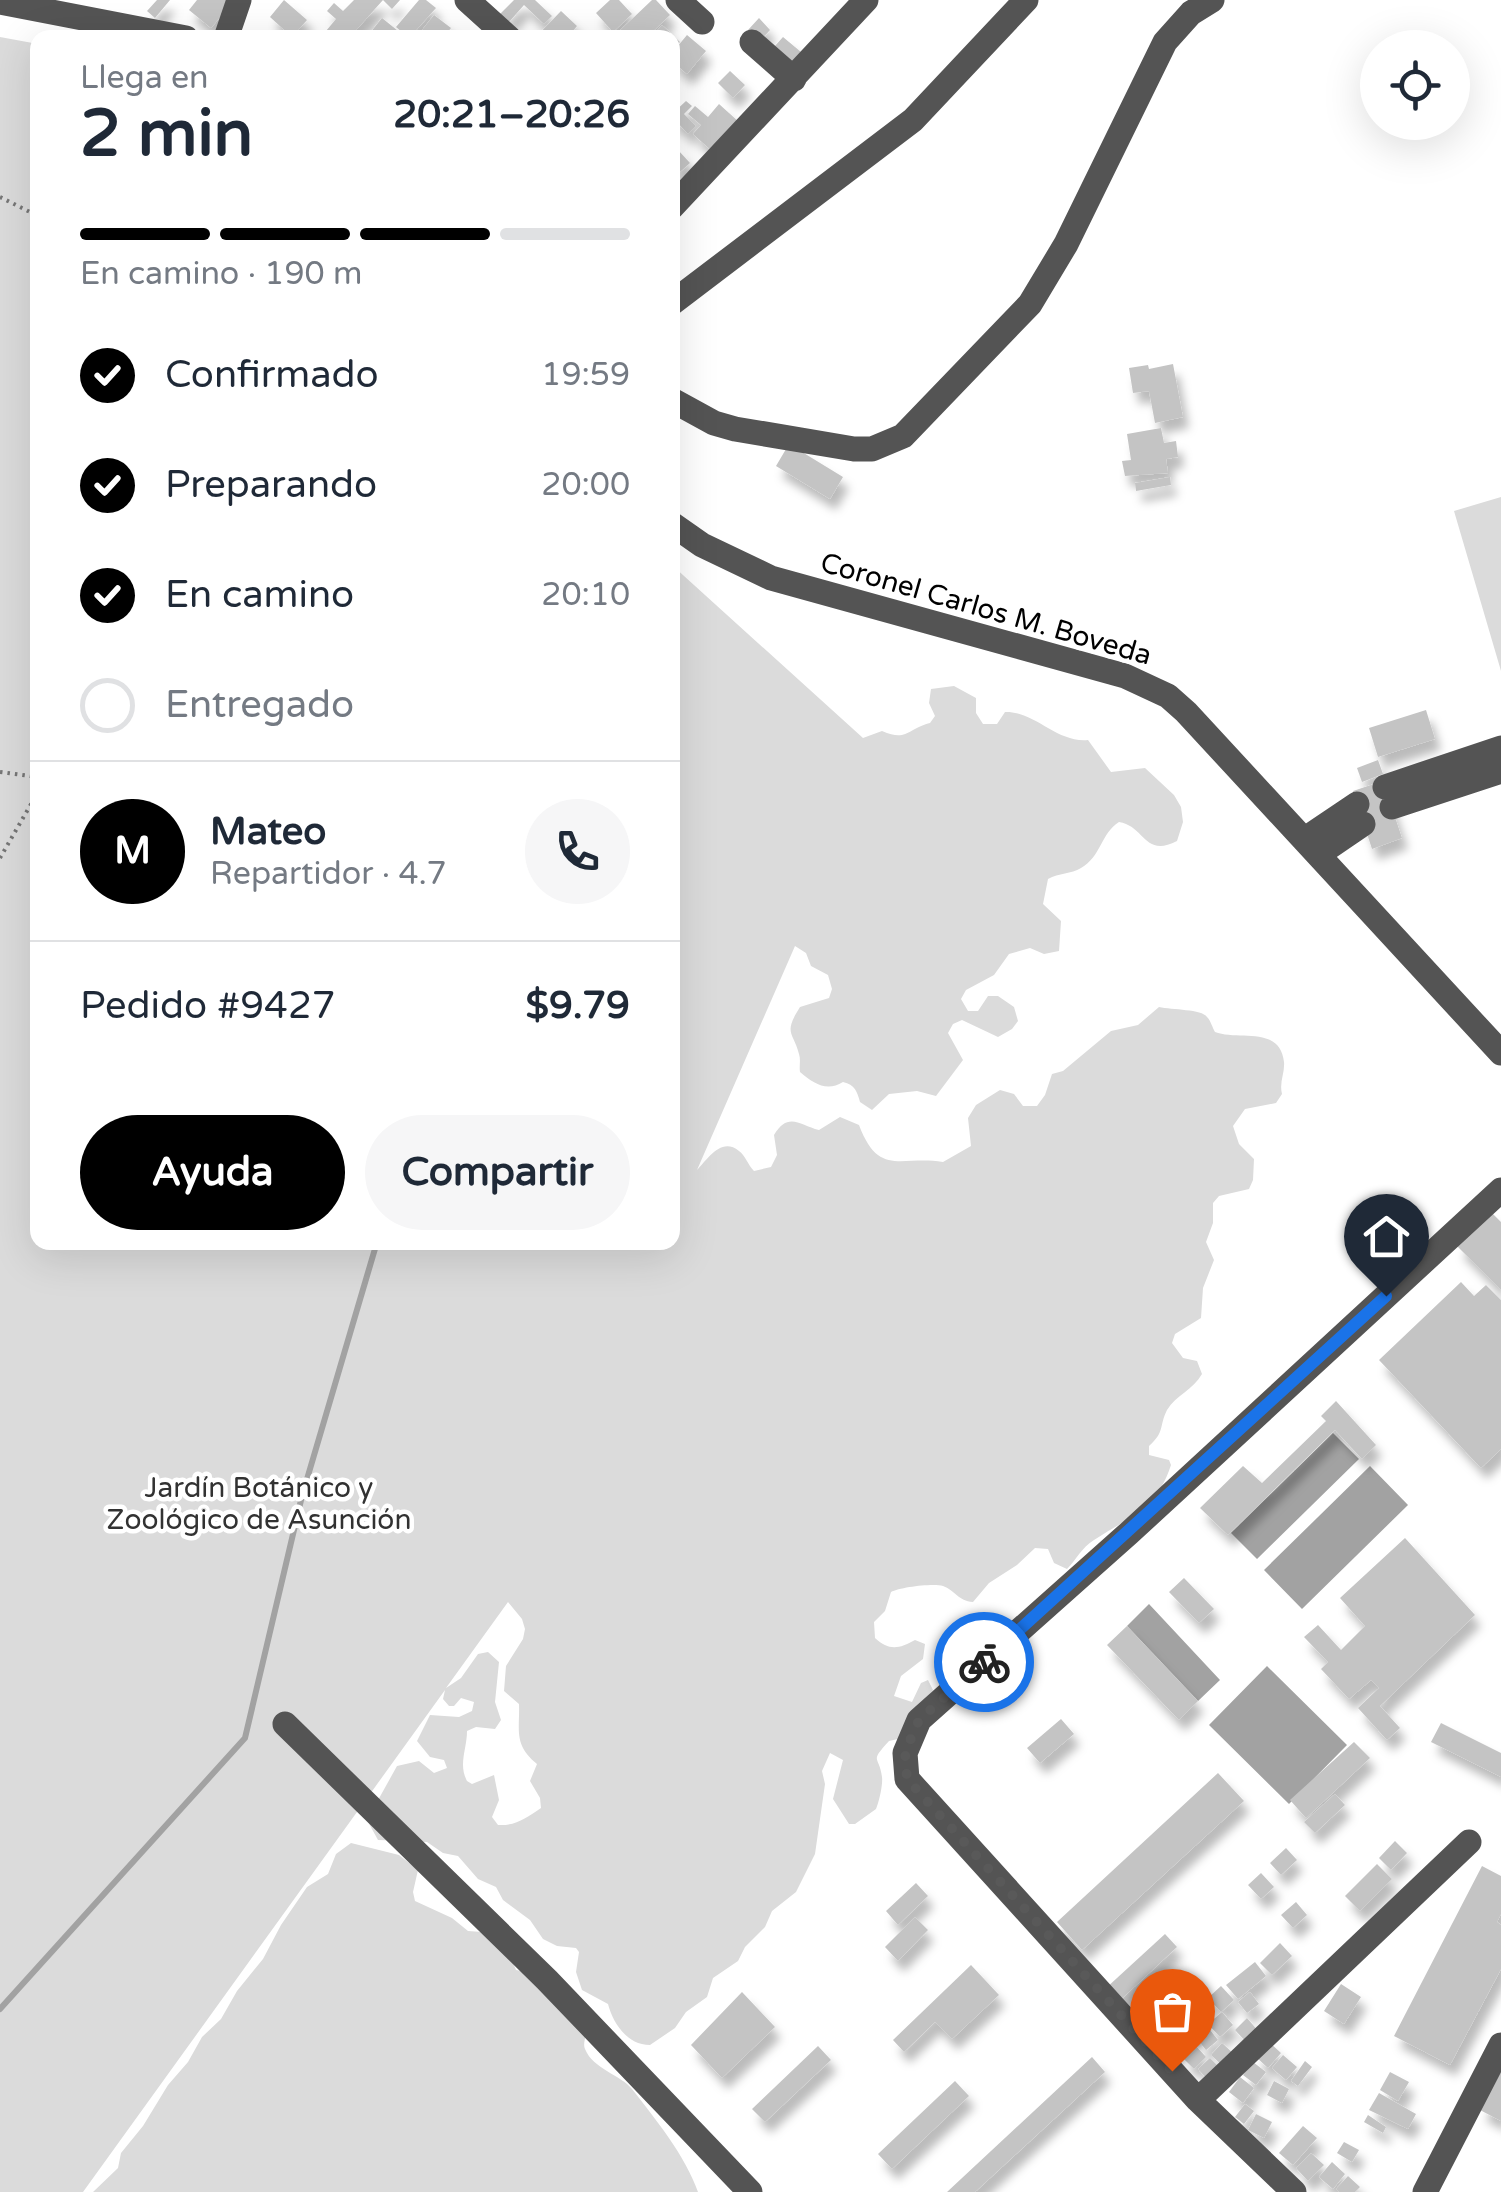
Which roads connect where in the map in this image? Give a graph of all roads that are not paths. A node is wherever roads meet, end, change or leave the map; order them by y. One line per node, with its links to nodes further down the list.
1 (239, 0): 10 (street)
2 (466, 0): 11 (street)
3 (678, 0): 8 (street)
4 (866, 0): 13 (street)
5 (1026, 0): 15 (street)
6 (1212, 0): 16 (street)
7 (0, 2): 9 (street)
8 (702, 22)
9 (145, 30)
10 (229, 30)
11 (500, 30)
12 (752, 42): 13 (street)
13 (794, 79): 14 (street)
14 (680, 200)
15 (680, 297)
16 (680, 404)
17 (680, 530): 21 (street, Coronel Carlos M. Boveda)
18 (1501, 748): 19 (street)
19 (1501, 771)
20 (1360, 814): 21 (street)
21 (1312, 846): 22 (street, Coronel Carlos M. Boveda)
22 (1501, 1053)
23 (1501, 1190): 27 (street)
24 (285, 1724): 28 (street)
25 (1469, 1842): 27 (street)
26 (1501, 2044): 30 (street)
27 (1198, 2100): 29 (street)
28 (750, 2192)
29 (1294, 2192)
30 (1425, 2192)

